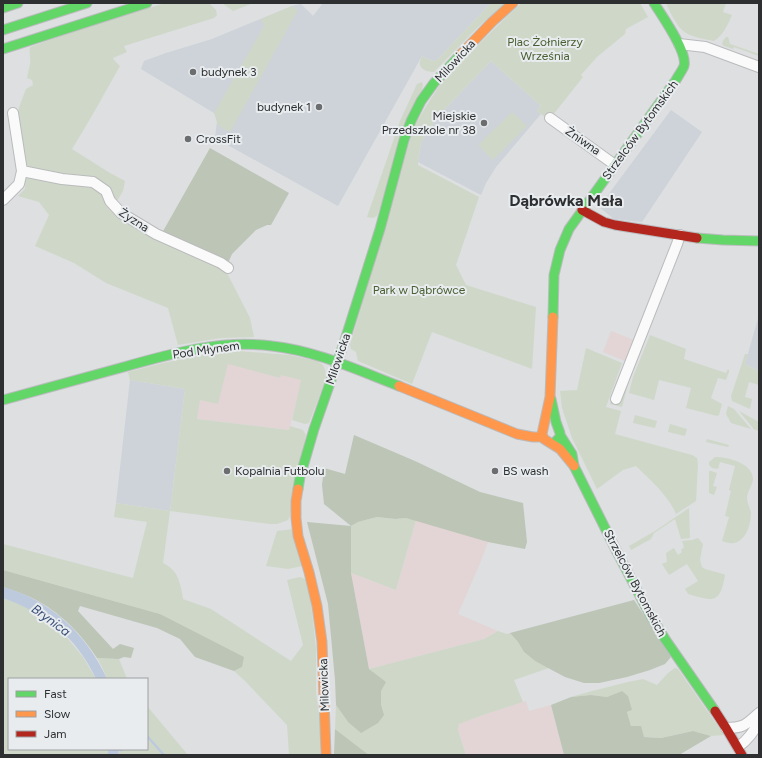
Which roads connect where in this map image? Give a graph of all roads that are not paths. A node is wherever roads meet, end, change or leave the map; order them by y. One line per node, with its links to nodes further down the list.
1 (18, 3): 6 (main road)
2 (87, 3): 7 (main road)
3 (147, 3): 9 (main road)
4 (513, 3): 20 (main road, Milowicka)
5 (654, 3): 8 (main road, Strzelców Bytomskich)
6 (3, 8)
7 (3, 30)
8 (679, 44): 10 (street); 13 (main road, Strzelców Bytomskich)
9 (3, 49)
10 (759, 67)
11 (14, 113): 14 (street)
12 (550, 118): 13 (street, Żniwna)
13 (615, 165): 16 (main road, Strzelców Bytomskich)
14 (22, 171): 15 (street); 19 (street, Żyzna)
15 (3, 200)
16 (582, 210): 17 (main road); 21 (main road, Strzelców Bytomskich)
17 (680, 236): 18 (main road); 22 (street)
18 (759, 241)
19 (228, 268)
20 (338, 362): 23 (main road, Pod Młynem); 25 (main road, Pod Młynem); 32 (main road, Milowicka)
21 (550, 397): 24 (main road); 25 (main road)
22 (616, 399)
23 (3, 400)
24 (559, 431): 25 (main road); 25 (main road); 26 (main road, Strzelców Bytomskich)
25 (545, 436): 26 (main road, Strzelców Bytomskich)
26 (574, 466): 30 (main road, Strzelców Bytomskich)
27 (759, 713): 29 (street)
28 (759, 722): 31 (street)
29 (745, 725): 30 (street); 31 (street)
30 (726, 728): 31 (main road, Strzelców Bytomskich)
31 (738, 748)
32 (326, 755)

